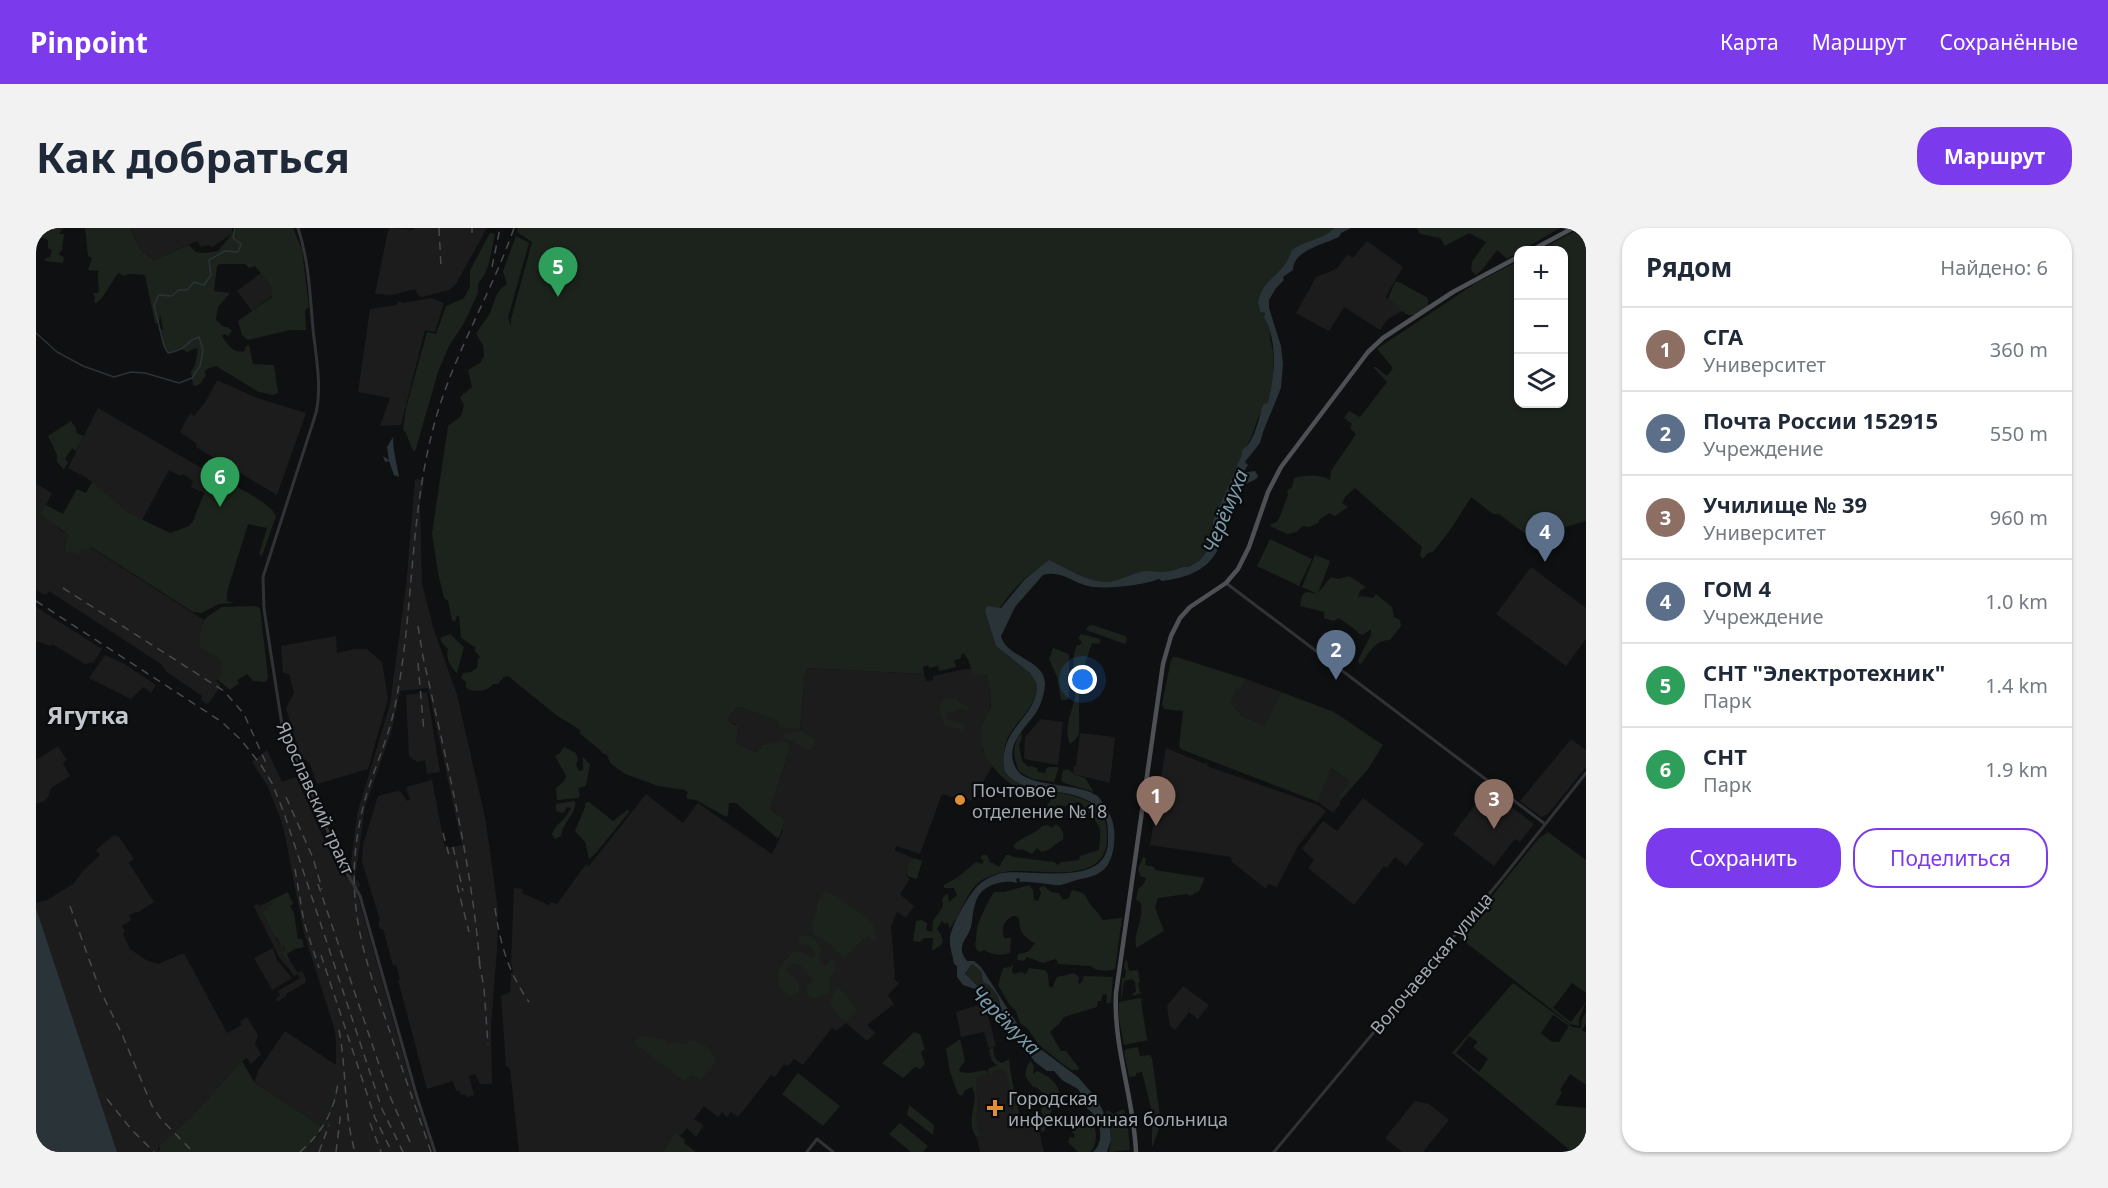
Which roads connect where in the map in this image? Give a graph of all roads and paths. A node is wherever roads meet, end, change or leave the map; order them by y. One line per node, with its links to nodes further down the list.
1 (298, 228): 8 (street, Ярославский тракт)
2 (1574, 228): 3 (main road)
3 (1540, 246)
4 (1514, 259): 5 (main road)
5 (1226, 583): 7 (street); 11 (main road)
6 (1586, 773): 7 (street, Волочаевская улица)
7 (1545, 824): 12 (street, Волочаевская улица)
8 (435, 1152)
9 (807, 1152): 10 (street)
10 (833, 1152)
11 (1136, 1152)
12 (1274, 1152)

